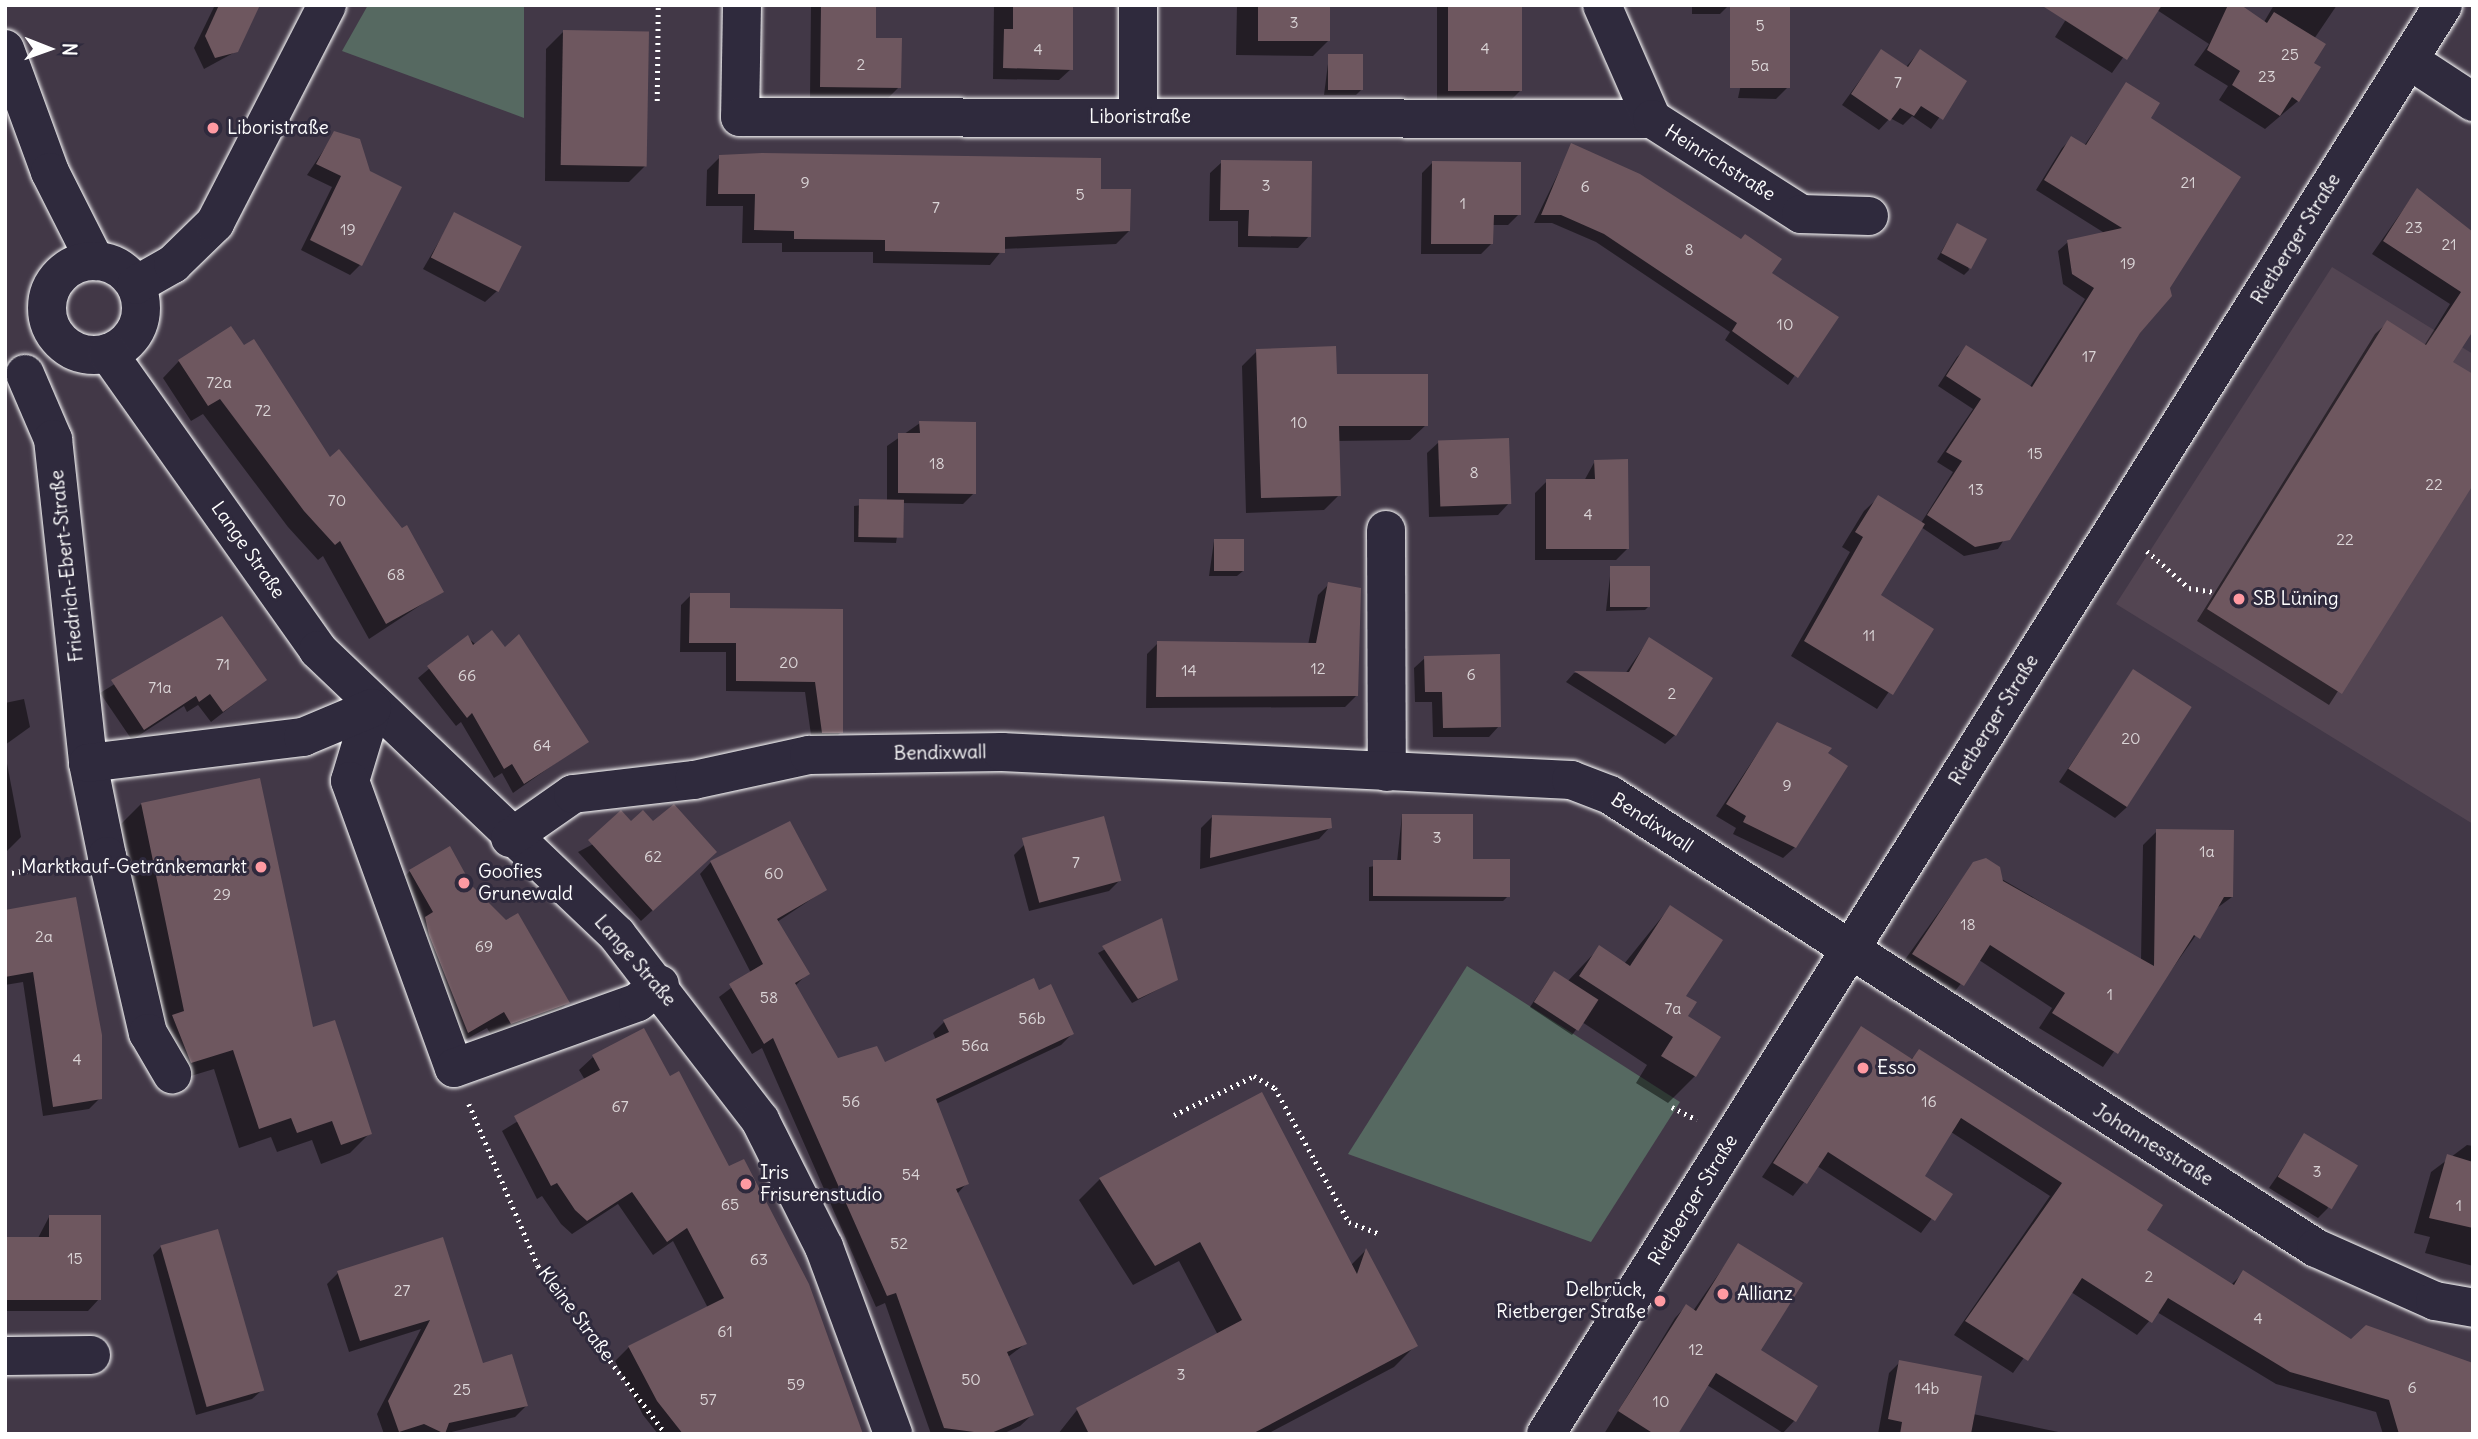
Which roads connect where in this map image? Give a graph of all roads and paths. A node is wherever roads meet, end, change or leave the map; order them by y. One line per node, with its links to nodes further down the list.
1 (327, 5): 15 (street)
2 (658, 5): 9 (path)
3 (742, 5): 11 (street, Liboristraße)
4 (1138, 5): 11 (street)
5 (1602, 5): 12 (street, Heinrichstraße)
6 (2443, 5): 8 (street, Rietberger Straße)
7 (5, 49): 14 (street)
8 (2409, 60): 10 (street); 20 (street, Rietberger Straße)
9 (657, 101)
10 (2473, 102)
11 (1138, 117): 12 (street, Liboristraße)
12 (1652, 119): 13 (street, Heinrichstraße)
13 (1869, 216)
14 (79, 267): 15 (street); 17 (street)
15 (136, 285): 16 (street)
16 (120, 344): 17 (street); 22 (street, Lange Straße)
17 (65, 345): 18 (street)
18 (15, 380): 23 (street, Friedrich-Ebert-Straße)
19 (1386, 530): 24 (street)
20 (2114, 530): 21 (path); 28 (street, Rietberger Straße)
21 (2213, 592)
22 (372, 708): 23 (street); 25 (street, Lange Straße); 30 (street)
23 (88, 763): 26 (street, Friedrich-Ebert-Straße)
24 (1387, 772): 25 (street, Bendixwall); 28 (street, Bendixwall)
25 (510, 838): 29 (street, Lange Straße)
26 (107, 856): 27 (path); 31 (street, Friedrich-Ebert-Straße)
27 (5, 874)
28 (1848, 952): 34 (street, Johannesstraße); 39 (street, Rietberger Straße)
29 (660, 984): 30 (street); 38 (street, Lange Straße)
30 (454, 1068): 37 (path, Kleine Straße)
31 (172, 1074)
32 (1174, 1115): 33 (path)
33 (1380, 1234)
34 (2473, 1308)
35 (91, 1355): 36 (street)
36 (5, 1356)
37 (666, 1434)
38 (892, 1434)
39 (1546, 1434)

